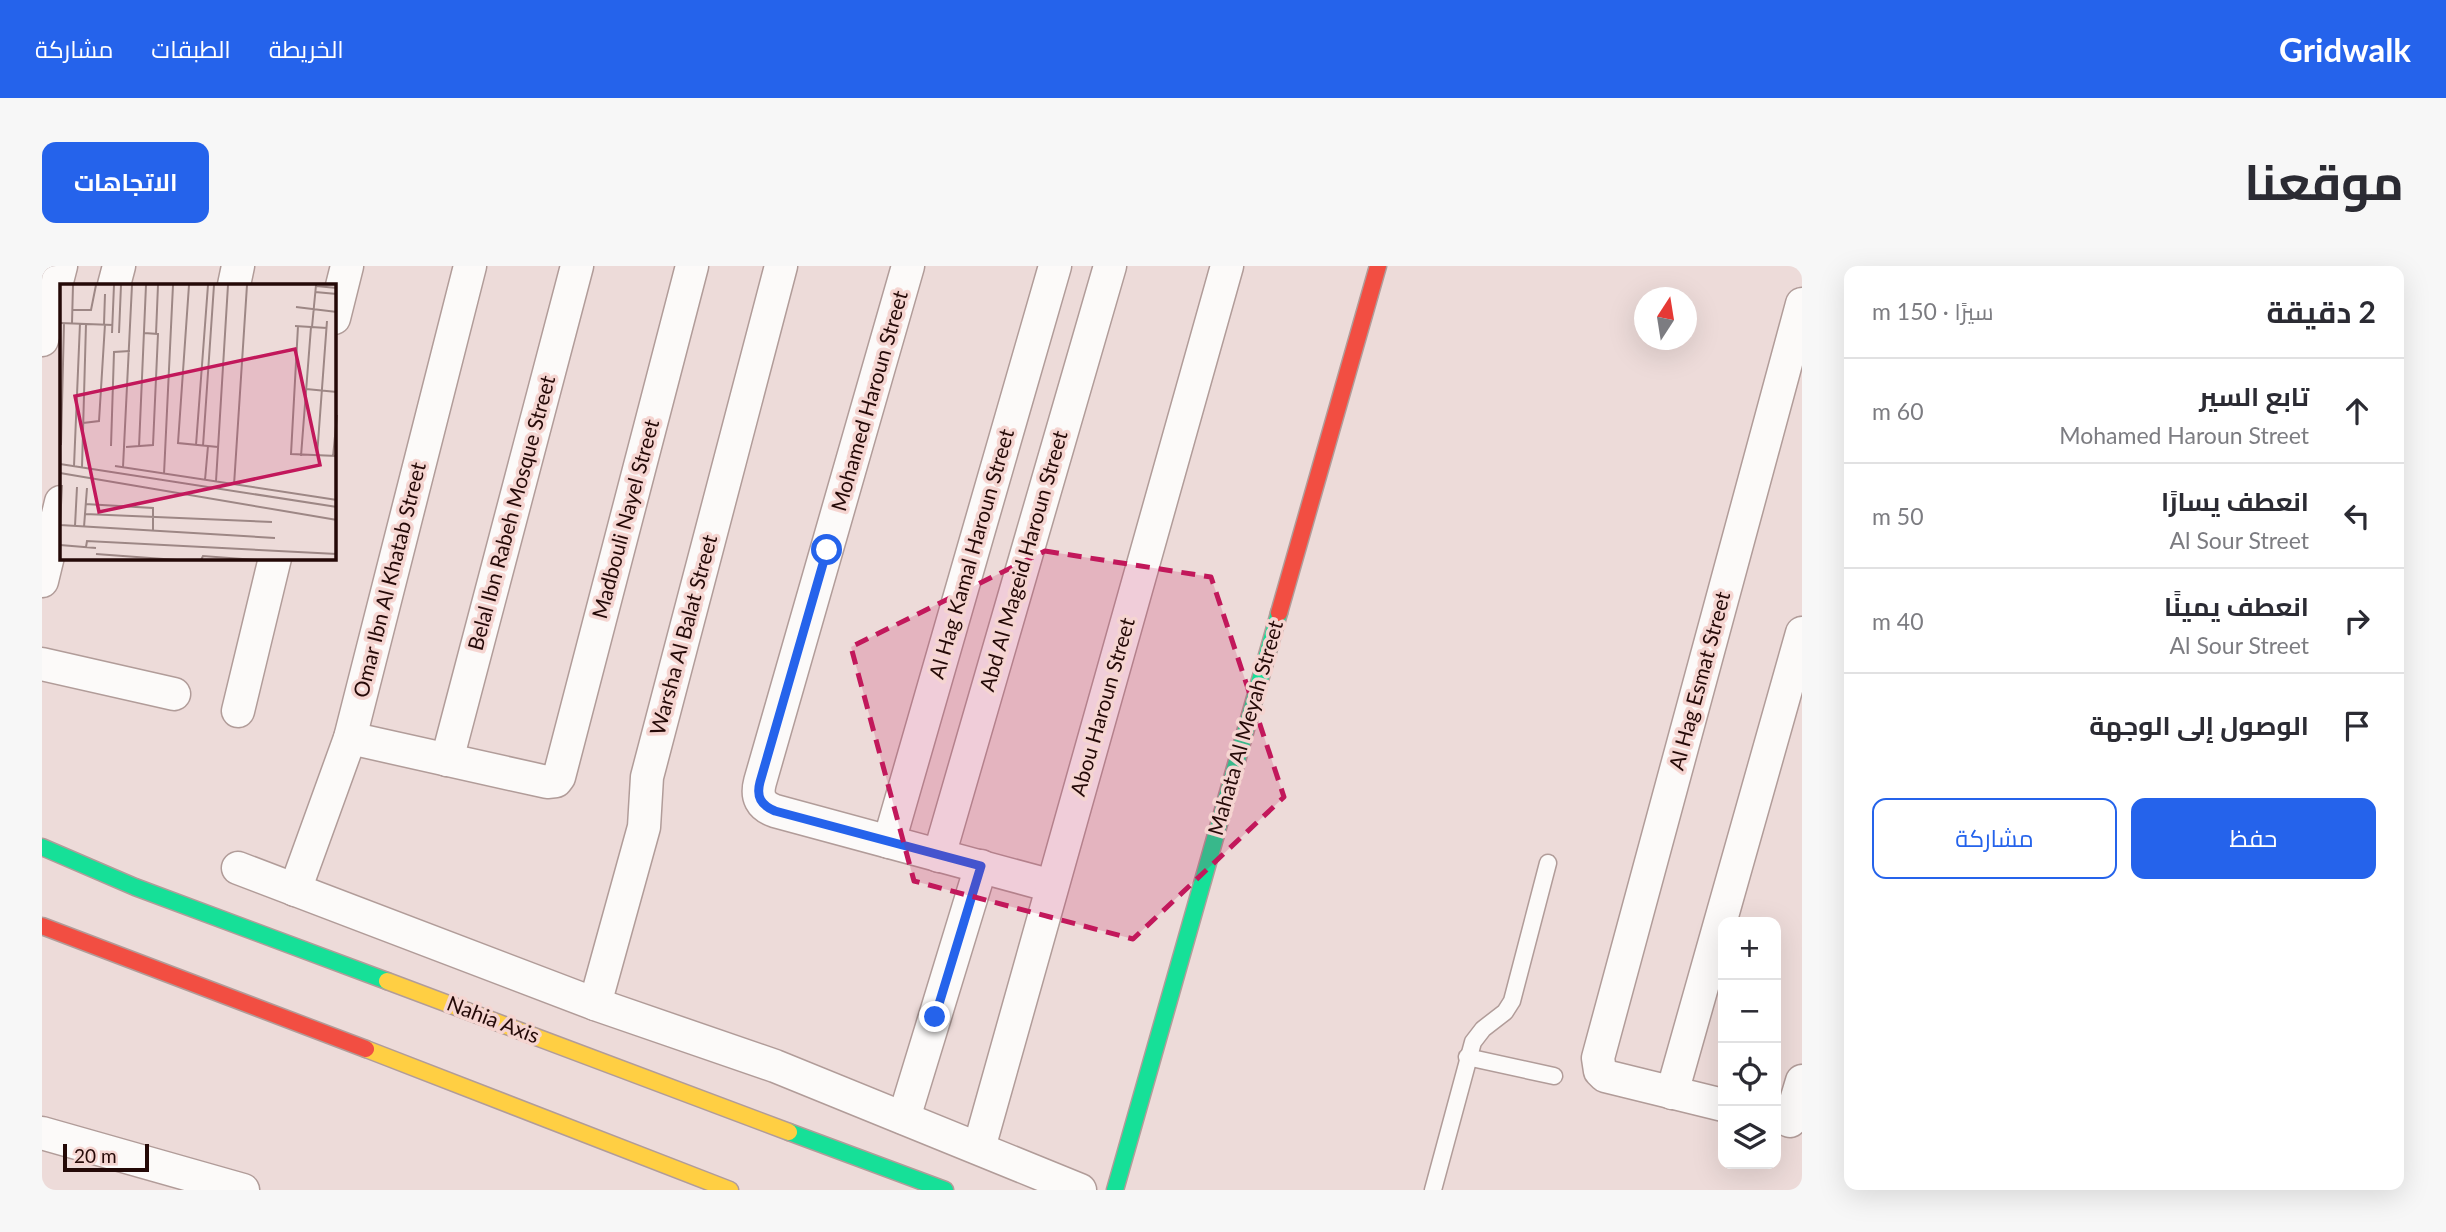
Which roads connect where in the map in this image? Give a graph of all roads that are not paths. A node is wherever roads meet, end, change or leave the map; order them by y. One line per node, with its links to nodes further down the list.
1 (61, 266): 18 (street)
2 (119, 266): 14 (street)
3 (238, 266): 15 (street)
4 (347, 266): 17 (street)
5 (470, 266): 26 (street, Omar Ibn Al Khatab Street)
6 (577, 266): 27 (street, Belal Ibn Rabeh Mosque Street)
7 (692, 266): 27 (street, Madbouli Nayel Street)
8 (780, 266): 37 (street, Warsha Al Balat Street)
9 (908, 266): 28 (street, Mohamed Haroun Street)
10 (1055, 266): 28 (street, Al Hag Kamal Haroun Street)
11 (1110, 266): 30 (street, Abd Al Mageid Haroun Street)
12 (1227, 266): 34 (street, Abou Haroun Street)
13 (1378, 266): 51 (main road, Mahata Al Meyah Street)
14 (114, 284)
15 (233, 284)
16 (1802, 304): 41 (street, Al Hag Esmat Street)
17 (336, 310)
18 (42, 340)
19 (60, 506): 21 (street)
20 (275, 560): 25 (street)
21 (42, 581)
22 (1802, 633): 41 (street)
23 (42, 664): 24 (street)
24 (174, 694)
25 (238, 711)
26 (350, 738): 27 (street); 35 (street, Omar Ibn Al Khatab Street)
27 (447, 760)
28 (889, 842): 30 (street)
29 (42, 847): 49 (main road, Nahia Axis)
30 (939, 856): 32 (street)
31 (1548, 863): 38 (lane)
32 (981, 866): 34 (street); 43 (street)
33 (238, 868): 35 (street)
34 (1052, 886): 46 (street, Abou Haroun Street)
35 (295, 890): 37 (street)
36 (42, 926): 48 (main road)
37 (595, 1004): 43 (street)
38 (1467, 1057): 39 (lane); 52 (lane)
39 (1553, 1076)
40 (1802, 1081): 44 (street)
41 (1672, 1093): 42 (street)
42 (1718, 1104)
43 (904, 1118): 46 (street)
44 (1789, 1120)
45 (42, 1133): 47 (street)
46 (979, 1148): 50 (street)
47 (243, 1190)
48 (730, 1190)
49 (945, 1190)
50 (1080, 1190)
51 (1115, 1190)
52 (1433, 1190)

